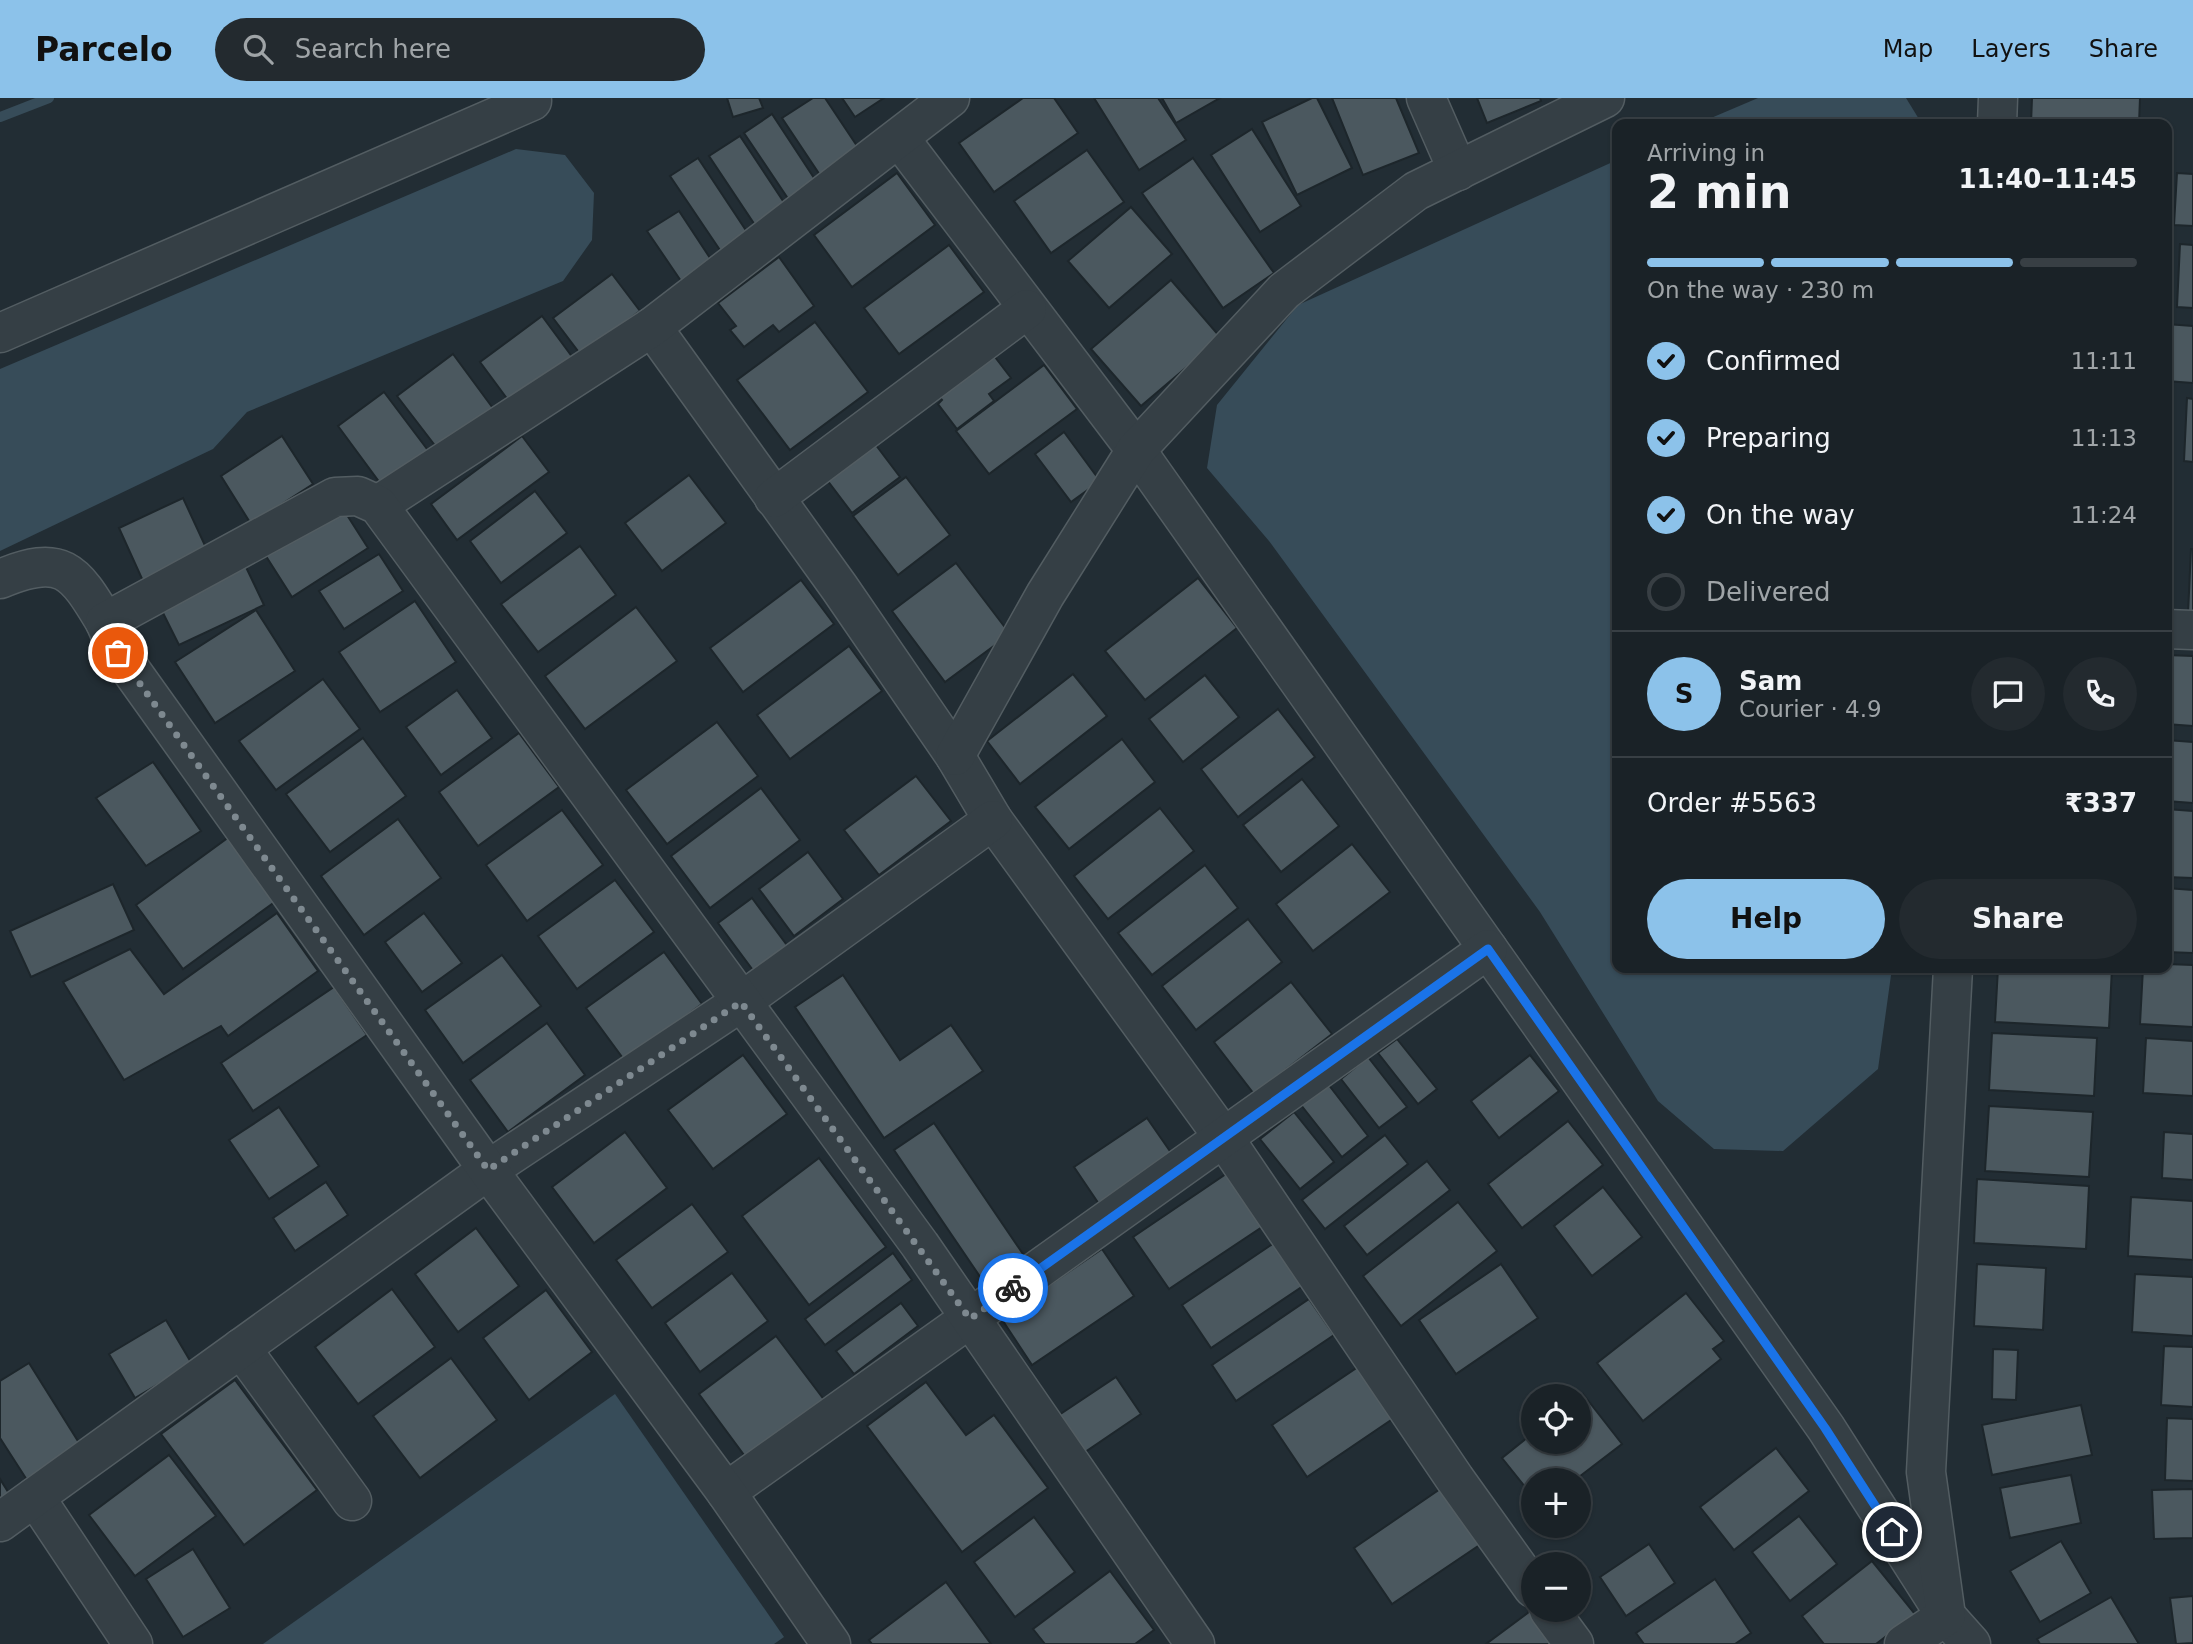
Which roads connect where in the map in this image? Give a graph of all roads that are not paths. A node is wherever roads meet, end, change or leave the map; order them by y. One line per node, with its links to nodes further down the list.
1 (950, 98): 7 (street)
2 (1426, 98): 8 (street)
3 (1605, 98): 8 (street)
4 (1998, 98): 6 (street)
5 (532, 101): 11 (street)
6 (1997, 119)
7 (900, 139): 9 (street); 10 (street)
8 (1458, 171): 12 (street)
9 (1027, 309): 12 (street); 13 (street)
10 (652, 327): 13 (street); 14 (street)
11 (0, 333)
12 (1136, 450): 19 (street); 21 (street)
13 (774, 498): 19 (street)
14 (378, 505): 16 (street); 23 (street)
15 (0, 579): 16 (street)
16 (105, 622): 25 (street)
17 (2172, 629): 18 (street)
18 (2193, 630)
19 (954, 756): 20 (street)
20 (993, 820): 23 (street); 24 (street)
21 (1488, 949): 24 (street); 34 (street)
22 (1953, 973): 34 (street)
23 (741, 1002): 25 (street); 26 (street)
24 (1224, 1138): 26 (street); 32 (street)
25 (488, 1170): 27 (street); 28 (street)
26 (970, 1319): 28 (street); 37 (street)
27 (241, 1348): 29 (street); 30 (street)
28 (726, 1492): 35 (street)
29 (35, 1497): 31 (street); 36 (street)
30 (352, 1501)
31 (0, 1522)
32 (1521, 1571)
33 (1558, 1622): 38 (street)
34 (1959, 1630): 39 (street)
35 (824, 1641)
36 (133, 1644)
37 (1195, 1644)
38 (1574, 1644)
39 (1904, 1644)

